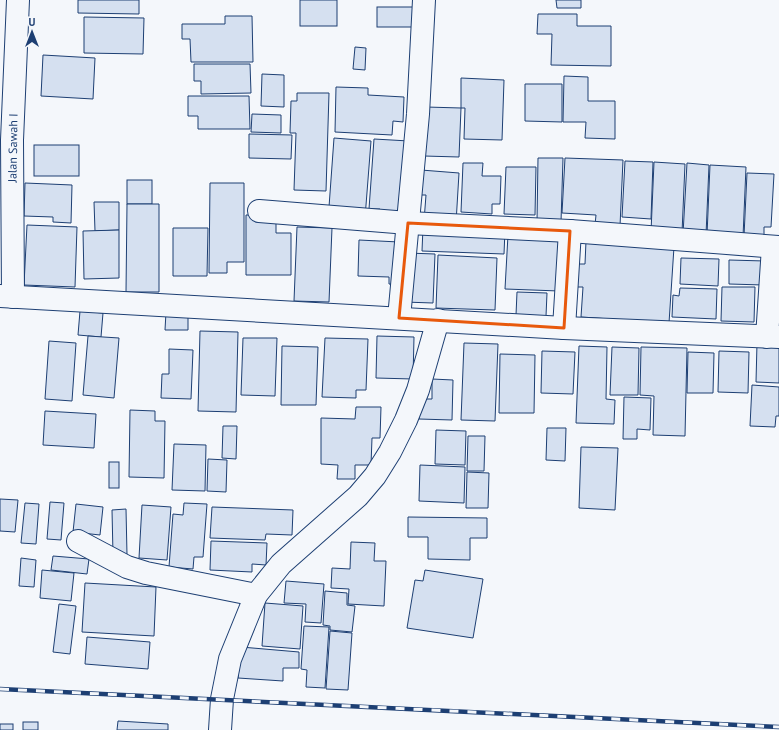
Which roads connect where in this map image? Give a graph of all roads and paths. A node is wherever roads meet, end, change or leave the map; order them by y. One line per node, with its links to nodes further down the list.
1 (18, 0): 7 (street, Jalan Sawah I)
2 (424, 0): 4 (street)
3 (259, 211): 4 (street)
4 (408, 223): 5 (street); 8 (street)
5 (570, 231): 6 (street); 10 (street)
6 (776, 247): 11 (street)
7 (7, 296): 8 (street)
8 (399, 318): 9 (street)
9 (438, 320): 10 (street); 13 (street)
10 (564, 328): 11 (street)
11 (773, 337)
12 (78, 541): 13 (street)
13 (256, 595): 14 (street)
14 (220, 730)

